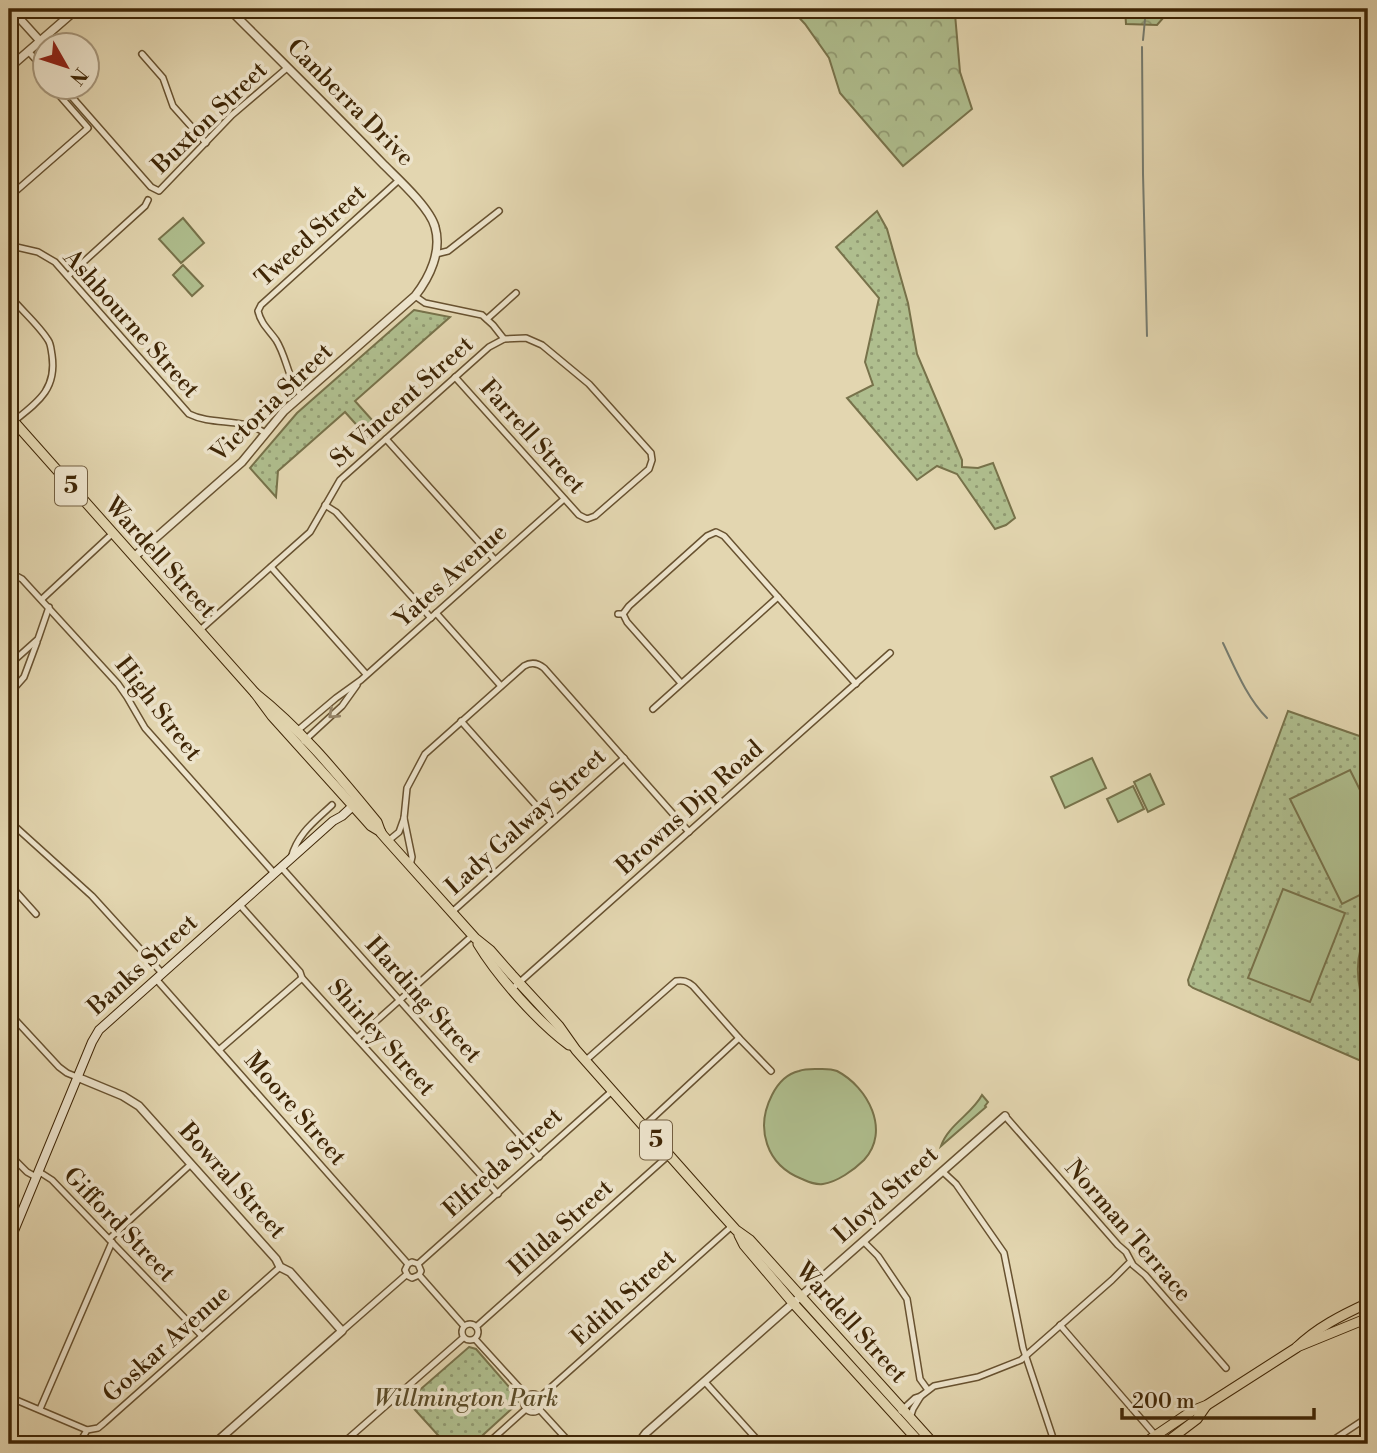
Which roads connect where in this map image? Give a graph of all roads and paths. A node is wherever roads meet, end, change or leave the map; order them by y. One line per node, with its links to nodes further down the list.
1 (11, 9): 4 (street)
2 (77, 9): 5 (street)
3 (229, 9): 11 (street, Canberra Drive)
4 (32, 32)
5 (50, 32)
6 (32, 48): 7 (street)
7 (28, 51): 9 (street); 10 (street)
8 (142, 54): 14 (street)
9 (32, 56)
10 (9, 68)
11 (287, 68): 14 (street, Buxton Street); 15 (street, Canberra Drive)
12 (65, 102): 16 (street)
13 (77, 102): 14 (street, Buxton Street)
14 (206, 143)
15 (399, 180): 19 (street, Canberra Drive); 30 (street, Tweed Street)
16 (9, 198)
17 (148, 200): 23 (street, Buxton Street)
18 (499, 211): 21 (street)
19 (436, 230): 21 (street, Victoria Street)
20 (10, 244): 22 (street); 23 (street, Ashbourne Street)
21 (436, 254): 26 (street, Victoria Street)
22 (9, 263)
23 (68, 276): 32 (street, Ashbourne Street)
24 (516, 293): 27 (street)
25 (9, 295): 31 (street)
26 (415, 296): 27 (street, St Vincent Street); 30 (street, Victoria Street)
27 (487, 319): 28 (street, St Vincent Street)
28 (503, 339): 29 (street, St Vincent Street); 34 (street, Farrell Street)
29 (455, 377): 33 (street, St Vincent Street); 34 (street, Farrell Street)
30 (302, 396): 32 (street, Victoria Street)
31 (11, 419): 36 (main road, Wardell Street / 5)
32 (265, 433): 37 (street, Victoria Street)
33 (386, 439): 35 (street, St Vincent Street); 38 (street)
34 (564, 499): 38 (street, Yates Avenue)
35 (325, 505): 39 (street, St Vincent Street); 44 (street)
36 (113, 533): 37 (main road, Wardell Street / 5); 42 (street)
37 (134, 557): 45 (main road, Wardell Street / 5)
38 (495, 560): 44 (street, Yates Avenue)
39 (271, 567): 45 (street, St Vincent Street); 49 (street)
40 (9, 572): 42 (street, High Street)
41 (778, 597): 51 (street); 51 (street); 52 (street)
42 (42, 599): 43 (street, High Street)
43 (49, 607): 46 (street); 70 (street, High Street)
44 (434, 615): 49 (street, Yates Avenue); 53 (street)
45 (200, 631): 57 (main road, Wardell Street / 5)
46 (38, 639): 48 (street); 54 (street)
47 (890, 653): 52 (street, Browns Dip Road)
48 (9, 665)
49 (366, 674): 50 (street, Yates Avenue)
50 (361, 680): 57 (street, Yates Avenue); 58 (street, Yates Avenue, one-way to 58)
51 (681, 683): 55 (street)
52 (856, 684): 66 (street, Browns Dip Road)
53 (501, 686): 56 (street); 59 (street)
54 (9, 694)
55 (653, 709)
56 (461, 721): 62 (street); 64 (street)
57 (295, 734): 58 (main road, Wardell Street / 5)
58 (303, 742): 60 (main road, Wardell Street / 5)
59 (624, 758): 64 (street, Lady Galway Street); 66 (street)
60 (354, 801): 67 (main road, Wardell Street / 5); 68 (main road, Banks Street)
61 (332, 805): 68 (street, Banks Street)
62 (404, 818): 67 (street); 69 (street)
63 (9, 821): 65 (street, Moore Street)
64 (551, 822): 73 (street, Lady Galway Street)
65 (12, 828): 76 (street, Moore Street)
66 (690, 832): 78 (street, Browns Dip Road)
67 (388, 841): 69 (main road, Wardell Street / 5)
68 (291, 858): 70 (main road, Banks Street)
69 (411, 866): 73 (main road, Wardell Street / 5)
70 (277, 870): 72 (main road, Banks Street); 79 (street, Harding Street)
71 (9, 884): 74 (street)
72 (239, 904): 76 (main road, Banks Street); 77 (street, Shirley Street)
73 (452, 912): 75 (main road, Wardell Street / 5)
74 (36, 914)
75 (474, 937): 78 (main road, Wardell Street / 5); 79 (street)
76 (159, 976): 83 (street, Moore Street); 86 (main road, Banks Street)
77 (302, 978): 81 (street, Shirley Street); 83 (street)
78 (516, 986): 84 (main road, Wardell Street / 5)
79 (399, 1000): 81 (street); 92 (street, Harding Street)
80 (9, 1013): 86 (street)
81 (357, 1038): 96 (street, Shirley Street)
82 (739, 1038): 84 (street); 85 (street); 89 (street)
83 (219, 1050): 102 (street, Moore Street)
84 (586, 1061): 87 (main road, Wardell Street / 5)
85 (771, 1071)
86 (78, 1077): 93 (street, Bowral Street); 95 (main road, Banks Street)
87 (612, 1091): 89 (main road, Wardell Street / 5); 92 (street, Elfreda Street)
88 (1005, 1116): 94 (street, Lloyd Street); 101 (street, Norman Terrace)
89 (643, 1126): 91 (main road, Wardell Street / 5)
90 (9, 1154): 95 (street, Gifford Street)
91 (669, 1155): 97 (main road, Wardell Street / 5); 112 (street, Hilda Street)
92 (539, 1157): 96 (street, Elfreda Street)
93 (191, 1164): 98 (street); 104 (street, Bowral Street)
94 (942, 1171): 99 (street, Lloyd Street); 118 (street)
95 (37, 1174): 98 (street, Gifford Street); 100 (main road, Banks Street)
96 (498, 1194): 103 (street, Elfreda Street)
97 (734, 1228): 107 (main road, Wardell Street / 5); 125 (street, Edith Street)
98 (110, 1241): 114 (street, Gifford Street); 127 (street)
99 (863, 1241): 107 (street, Lloyd Street); 121 (street)
100 (9, 1243)
101 (1130, 1262): 110 (street); 119 (street, Norman Terrace)
102 (408, 1264): 103 (street); 105 (street)
103 (418, 1264): 106 (street)
104 (280, 1267): 113 (street, Bowral Street); 114 (street, Goskar Avenue)
105 (406, 1275): 106 (street); 113 (street)
106 (419, 1275): 111 (street)
107 (797, 1300): 120 (street, Lloyd Street); 130 (main road, Wardell Street / 5)
108 (1368, 1303): 117 (main road)
109 (1368, 1318): 117 (main road)
110 (1060, 1325): 118 (street); 134 (street)
111 (464, 1326): 112 (street); 115 (street)
112 (476, 1326): 116 (street)
113 (342, 1331): 136 (street)
114 (202, 1336): 133 (street, Goskar Avenue)
115 (463, 1338): 116 (street); 137 (street)
116 (475, 1339): 123 (street)
117 (1296, 1348): 126 (main road)
118 (1025, 1356): 121 (street); 144 (street)
119 (1226, 1368)
120 (705, 1382): 140 (street, Lloyd Street); 141 (street)
121 (928, 1390): 124 (street)
122 (9, 1396): 127 (street)
123 (527, 1396): 125 (street); 128 (street)
124 (921, 1396): 130 (street); 132 (street)
125 (540, 1397): 129 (street)
126 (1208, 1405): 134 (main road); 146 (main road)
127 (40, 1409): 133 (street)
128 (526, 1409): 129 (street); 138 (street)
129 (539, 1409): 139 (street)
130 (900, 1413): 132 (main road, Wardell Street / 5); 142 (main road, Wardell Street / 5)
131 (1368, 1417): 147 (street)
132 (910, 1418): 143 (main road, Wardell Street / 5)
133 (87, 1430): 135 (street, Goskar Avenue)
134 (1156, 1436): 145 (main road)
135 (79, 1444)
136 (214, 1444)
137 (342, 1444)
138 (487, 1444)
139 (571, 1444)
140 (639, 1444)
141 (761, 1444)
142 (921, 1444)
143 (934, 1444)
144 (1055, 1444)
145 (1143, 1444)
146 (1164, 1444)
147 (1326, 1444)

